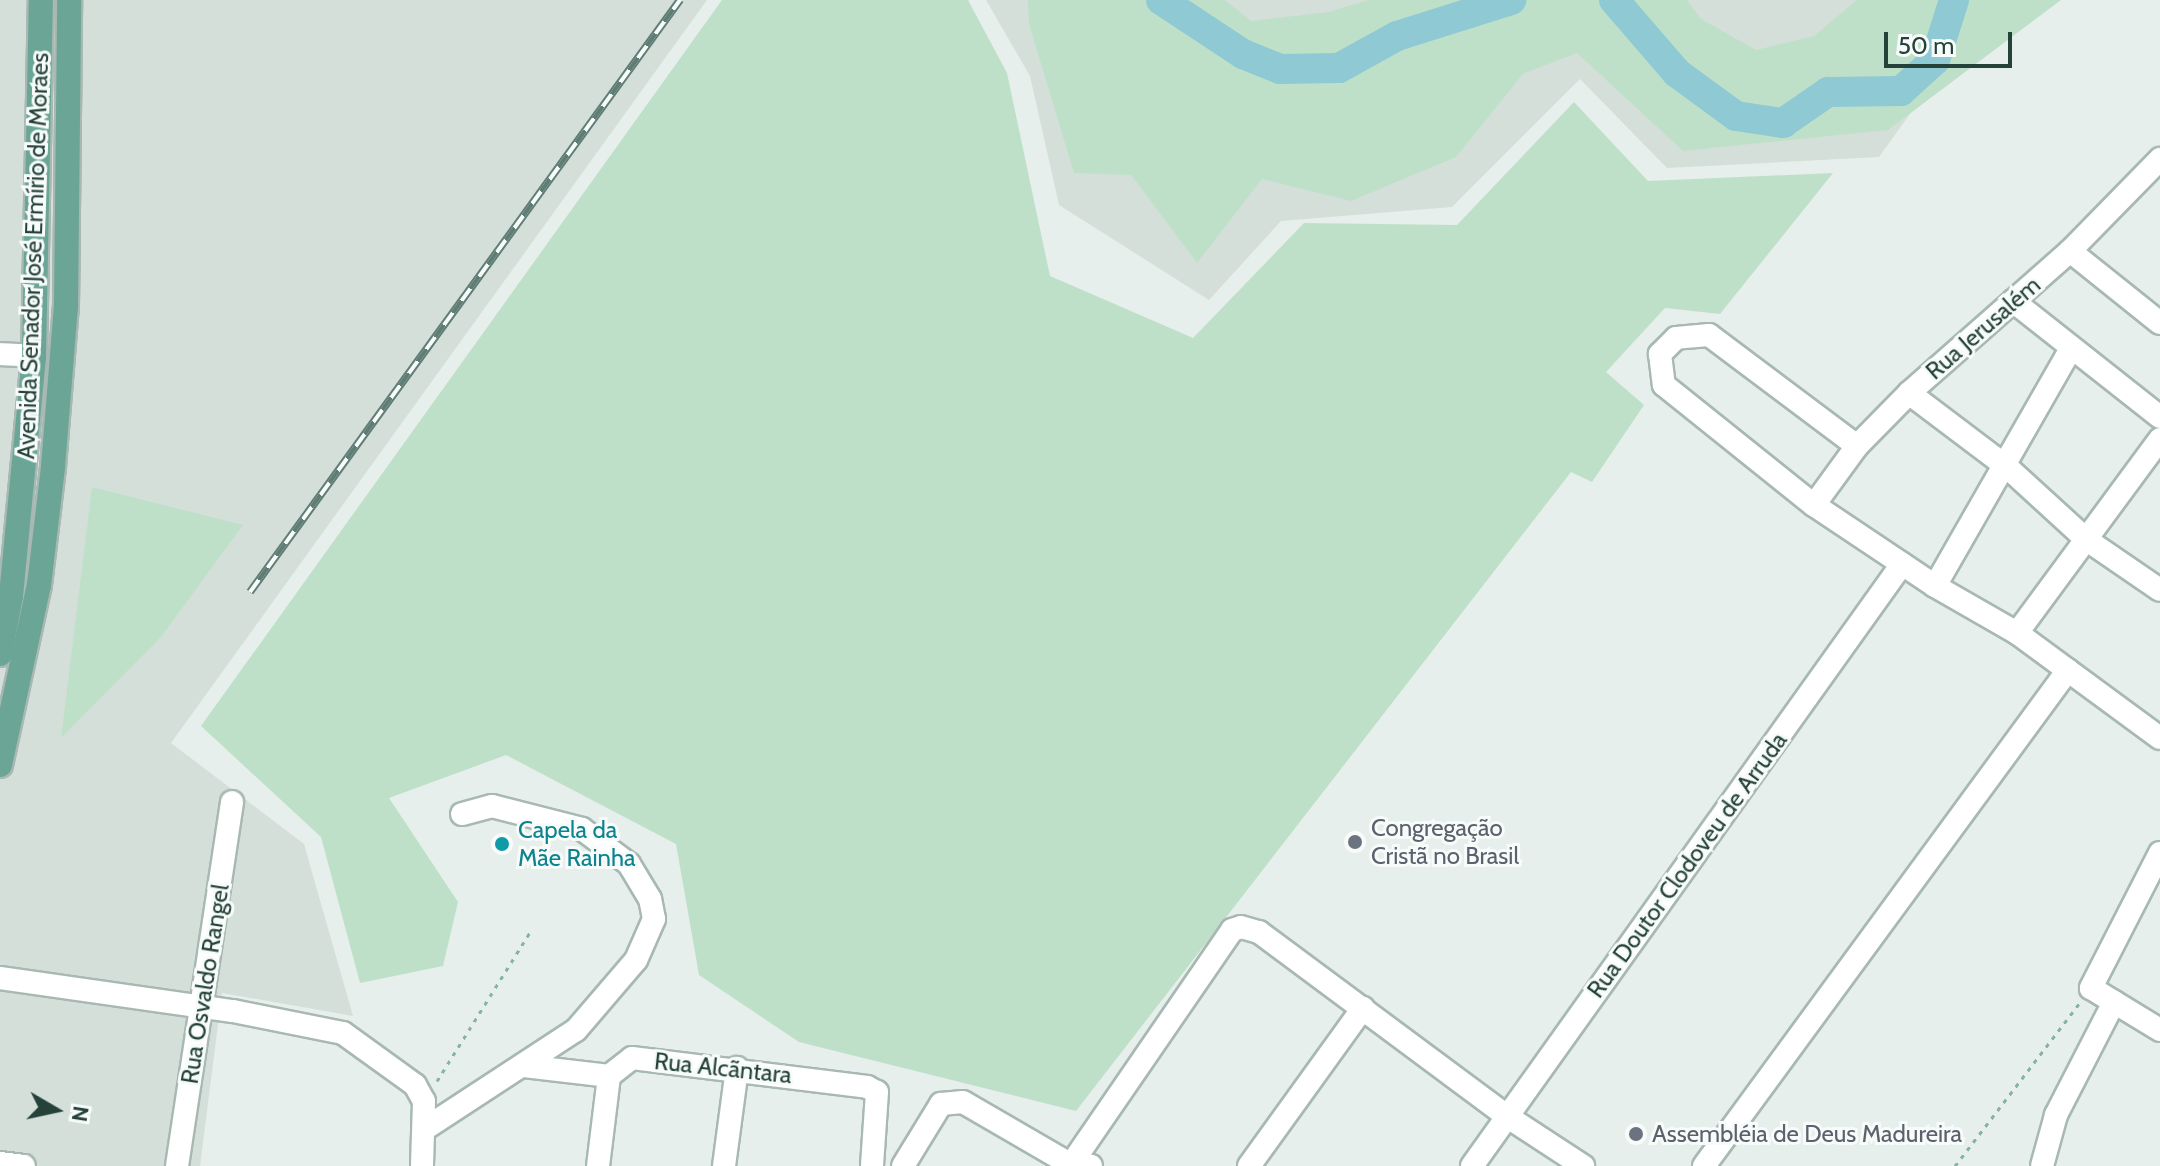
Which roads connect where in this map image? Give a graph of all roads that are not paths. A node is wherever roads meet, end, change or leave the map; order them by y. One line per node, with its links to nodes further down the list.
1 (41, 0): 9 (main road, Avenida Senador José Ermírio de Moraes)
2 (69, 0): 25 (main road, Avenida Senador José Ermírio de Moraes)
3 (2157, 167): 4 (street, Rua Jerusalém)
4 (2070, 251): 5 (street, Rua Jerusalém); 6 (street)
5 (2013, 301): 7 (street); 10 (street, Rua Jerusalém)
6 (2160, 323)
7 (2071, 349): 11 (street); 14 (street)
8 (0, 354): 9 (street)
9 (34, 356): 20 (main road, Avenida Senador José Ermírio de Moraes)
10 (1909, 393): 13 (street, Rua Jerusalém); 14 (street)
11 (2160, 417)
12 (2160, 439): 16 (street)
13 (1857, 446): 15 (street, Rua Jerusalém); 15 (street)
14 (2007, 467): 16 (street); 18 (street)
15 (1814, 505): 17 (street)
16 (2087, 540): 19 (street); 21 (street)
17 (1902, 564): 18 (street); 37 (street, Rua Doutor Clodoveu de Arruda)
18 (1935, 586): 21 (street)
19 (2160, 590)
20 (5, 594): 22 (main road, Avenida Senador José Ermírio de Moraes)
21 (2017, 633): 23 (street)
22 (0, 654)
23 (2068, 670): 24 (street); 51 (street)
24 (2160, 738)
25 (0, 765)
26 (232, 802): 31 (street, Rua Osvaldo Rangel)
27 (462, 814): 34 (street)
28 (2160, 853): 30 (street)
29 (0, 978): 31 (street)
30 (2114, 1002): 33 (street); 52 (street)
31 (202, 1007): 38 (street); 42 (street, Rua Osvaldo Rangel)
32 (1363, 1008): 37 (street); 40 (street); 48 (street)
33 (2160, 1030)
34 (524, 1066): 36 (street); 38 (street)
35 (737, 1068): 36 (street, Rua Alcãntara); 45 (street); 46 (street, Rua Alcãntara)
36 (609, 1076): 44 (street)
37 (1508, 1117): 49 (street, Rua Doutor Clodoveu de Arruda); 50 (street)
38 (426, 1128): 43 (street)
39 (0, 1163): 41 (street)
40 (1077, 1165): 47 (street)
41 (24, 1166)
42 (177, 1166)
43 (422, 1166)
44 (598, 1166)
45 (724, 1166)
46 (872, 1166)
47 (903, 1166)
48 (1249, 1166)
49 (1472, 1166)
50 (1583, 1166)
51 (1704, 1166)
52 (2042, 1166)

